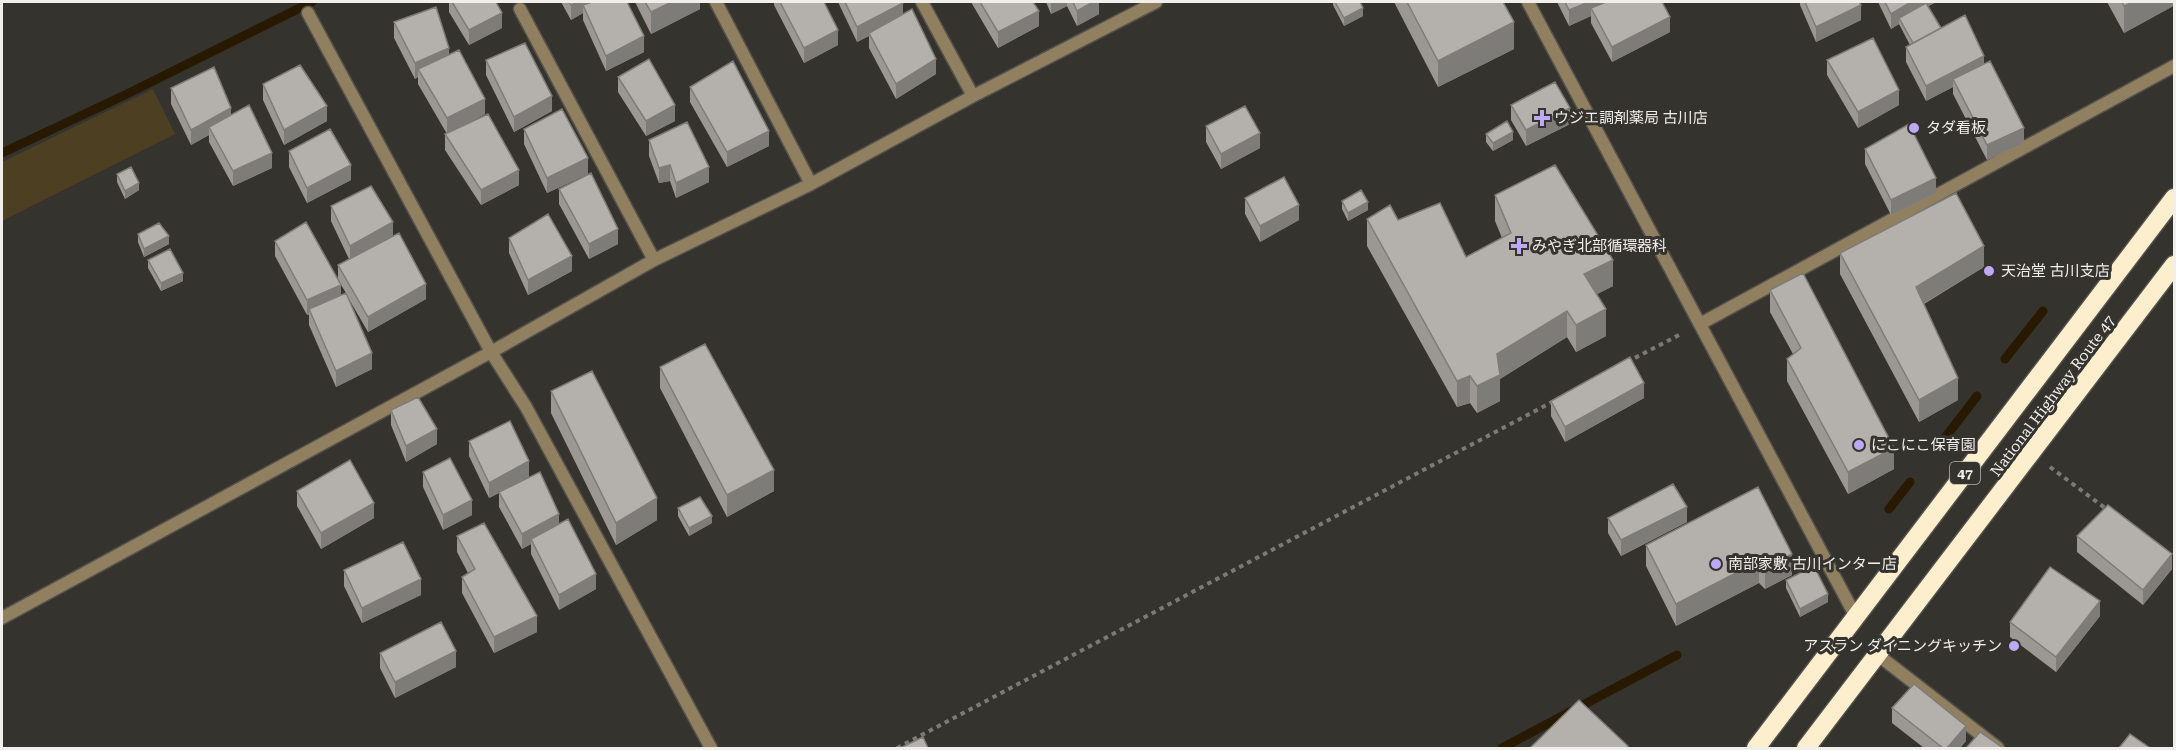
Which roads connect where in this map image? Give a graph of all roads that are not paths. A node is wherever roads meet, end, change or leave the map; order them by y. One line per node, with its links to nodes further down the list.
1 (716, 2): 9 (street)
2 (922, 2): 8 (street)
3 (1156, 2): 8 (street)
4 (1528, 2): 13 (street)
5 (520, 9): 11 (street)
6 (308, 13): 14 (street)
7 (2175, 66): 13 (street)
8 (973, 96): 9 (street)
9 (811, 184): 11 (street)
10 (2175, 198): 15 (highway, National Highway Route 47 / 47)
11 (654, 260): 14 (street)
12 (2175, 265): 17 (highway, National Highway Route 47)
13 (1700, 324): 15 (street)
14 (491, 352): 16 (street); 18 (street)
15 (1856, 617): 19 (highway, National Highway Route 47 / 47)
16 (2, 618)
17 (1878, 655): 20 (highway, National Highway Route 47); 21 (street)
18 (711, 748)
19 (1756, 748)
20 (1806, 748)
21 (1998, 748)

